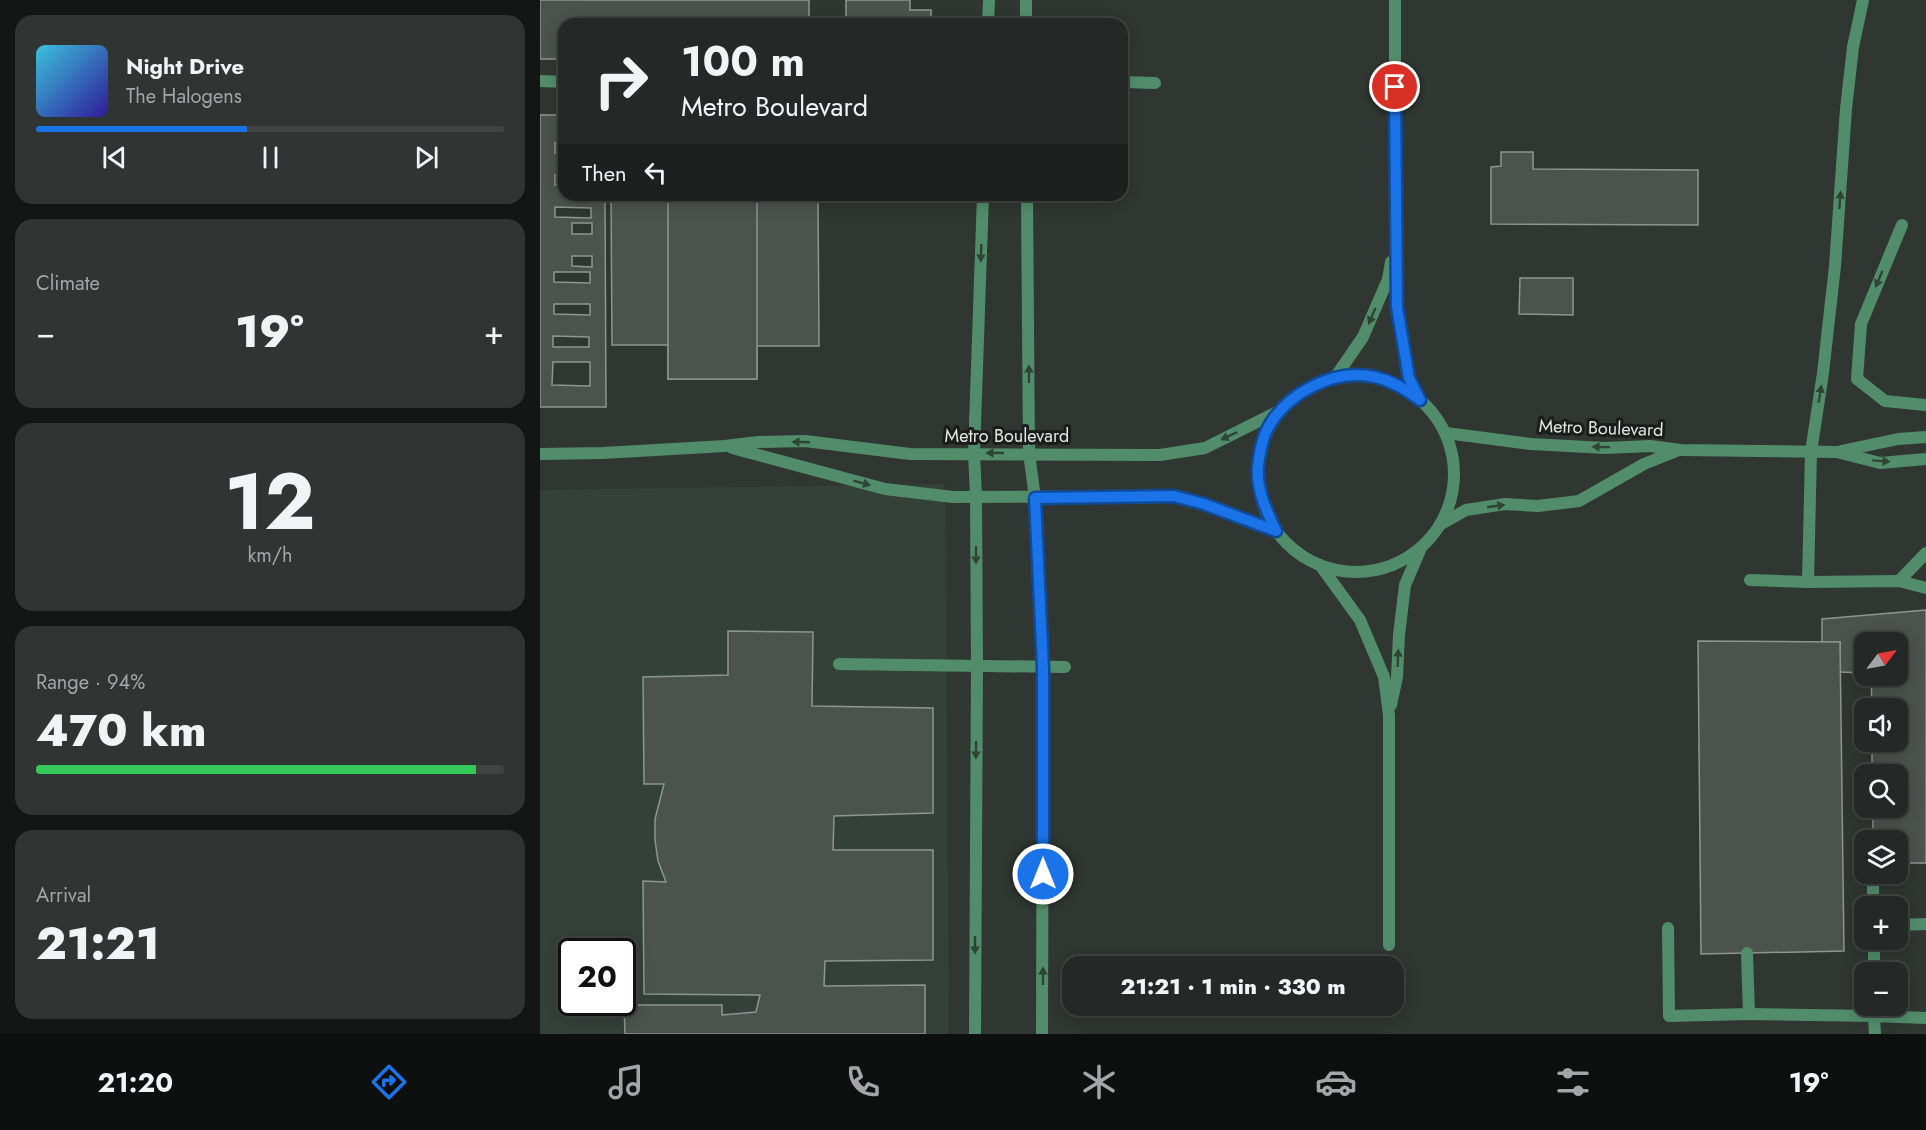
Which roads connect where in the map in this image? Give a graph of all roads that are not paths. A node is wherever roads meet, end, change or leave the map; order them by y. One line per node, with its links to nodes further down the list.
1 (989, 0): 5 (lane)
2 (1026, 0): 6 (lane)
3 (1395, 0): 14 (lane)
4 (1863, 0): 23 (lane, one-way to 4)
5 (988, 18)
6 (1026, 18)
7 (540, 81): 8 (lane)
8 (558, 82)
9 (1128, 82): 10 (lane)
10 (1155, 83)
11 (983, 201): 25 (lane, one-way to 25)
12 (1028, 201): 26 (lane, one-way to 12)
13 (1902, 225): 17 (lane, one-way to 17)
14 (1395, 240): 15 (lane, one-way to 15); 16 (lane)
15 (1334, 379): 16 (lane); 18 (lane)
16 (1420, 400): 19 (lane)
17 (1926, 405)
18 (1281, 410): 26 (lane, Metro Boulevard, one-way to 26); 32 (lane)
19 (1446, 433): 22 (lane, Metro Boulevard, one-way to 19); 31 (lane)
20 (1926, 437): 24 (lane)
21 (724, 446): 25 (lane, Metro Boulevard, one-way to 21); 27 (lane, Metro Boulevard); 29 (lane, Metro Boulevard, one-way to 29)
22 (1681, 450): 23 (lane); 31 (lane, Metro Boulevard, one-way to 22)
23 (1811, 452): 24 (lane); 38 (lane)
24 (1837, 452): 28 (lane, one-way to 28)
25 (974, 453): 26 (lane, Metro Boulevard, one-way to 25); 29 (lane)
26 (1029, 453): 30 (lane)
27 (540, 454)
28 (1926, 459)
29 (976, 496): 30 (lane, Metro Boulevard); 41 (lane, one-way to 41)
30 (1035, 498): 32 (lane, Metro Boulevard); 43 (lane)
31 (1441, 524): 33 (lane)
32 (1276, 531): 35 (lane)
33 (1421, 548): 35 (lane); 44 (lane, one-way to 33)
34 (1926, 553): 37 (lane)
35 (1317, 562): 44 (lane)
36 (1750, 580): 38 (lane)
37 (1899, 581): 38 (lane); 39 (lane)
38 (1808, 582)
39 (1926, 588)
40 (839, 664): 41 (lane)
41 (977, 665): 43 (lane); 55 (lane, one-way to 55)
42 (1065, 667): 43 (lane)
43 (1043, 668): 56 (lane, one-way to 43)
44 (1389, 715): 48 (lane)
45 (1926, 924): 46 (lane)
46 (1908, 925)
47 (1668, 928): 51 (lane)
48 (1389, 945)
49 (1747, 953): 51 (lane)
50 (1854, 1011): 51 (lane)
51 (1749, 1014)
52 (1908, 1015): 54 (lane)
53 (1874, 1016): 57 (lane)
54 (1926, 1018)
55 (975, 1034)
56 (1042, 1034)
57 (1875, 1034)

